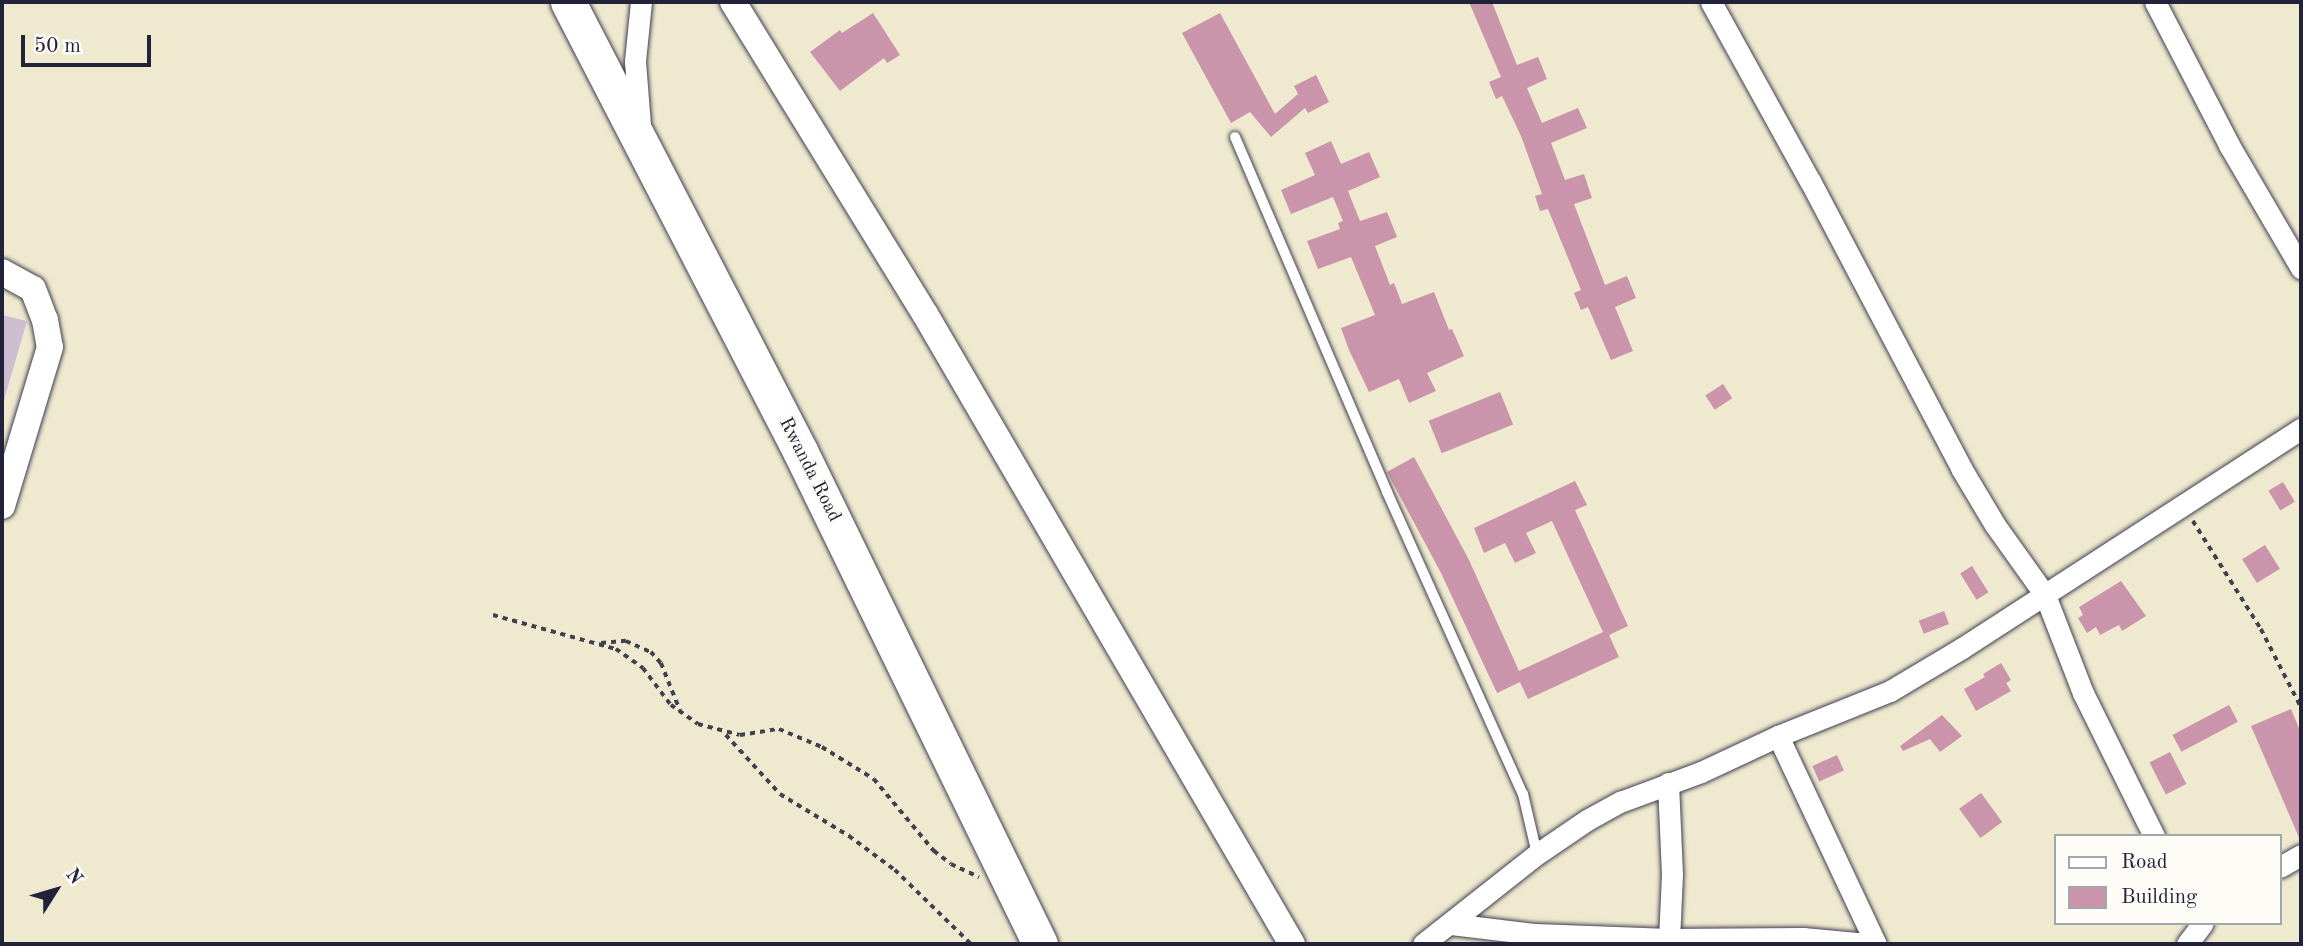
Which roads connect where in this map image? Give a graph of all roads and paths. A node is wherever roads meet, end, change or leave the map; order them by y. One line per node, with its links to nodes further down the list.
1 (568, 2): 7 (highway, Rwanda Road)
2 (641, 2): 7 (street)
3 (733, 2): 31 (street)
4 (1711, 2): 13 (street)
5 (2155, 2): 8 (street)
6 (1235, 136): 22 (lane)
7 (641, 148): 25 (highway, Rwanda Road)
8 (2301, 268)
9 (2, 272): 12 (street)
10 (2301, 429): 11 (street)
11 (2181, 504): 13 (street); 16 (path)
12 (2, 506)
13 (2045, 595): 19 (street); 21 (street)
14 (493, 615): 15 (path)
15 (599, 643): 17 (path); 17 (path)
16 (2301, 706)
17 (682, 714): 18 (path)
18 (724, 733): 25 (path); 29 (path)
19 (1778, 736): 20 (street); 33 (street)
20 (1668, 783): 22 (street); 28 (street)
21 (2153, 834)
22 (1537, 854): 26 (street)
23 (2301, 855): 24 (street)
24 (2282, 866)
25 (1012, 883): 30 (highway, Rwanda Road)
26 (1451, 924): 28 (street); 32 (street)
27 (2203, 929): 34 (street)
28 (1669, 939): 33 (street)
29 (971, 944)
30 (1040, 944)
31 (1292, 944)
32 (1423, 944)
33 (1863, 944)
34 (2187, 944)

